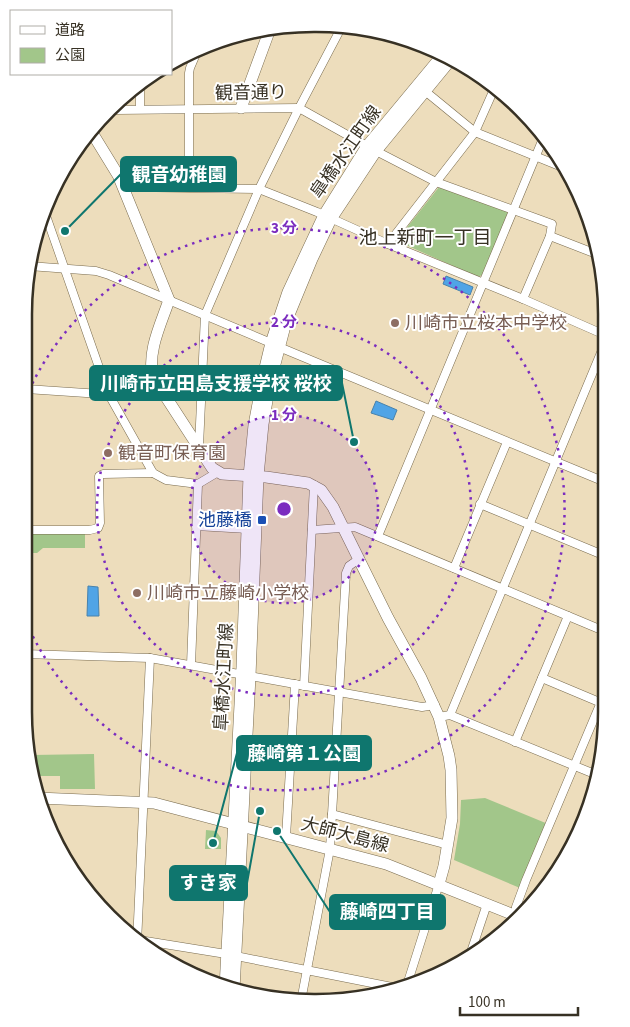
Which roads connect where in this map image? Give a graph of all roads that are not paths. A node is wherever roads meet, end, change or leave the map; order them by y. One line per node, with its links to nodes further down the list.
1 (338, 34): 10 (street)
2 (267, 37): 9 (street)
3 (193, 60): 13 (street)
4 (438, 61): 17 (street, 皐橋水江町線)
5 (446, 65): 6 (street, 皐橋水江町線)
6 (425, 91): 14 (street); 17 (street, 皐橋水江町線)
7 (140, 94): 11 (street)
8 (492, 95): 14 (street)
9 (241, 108): 10 (street, 観音通り); 13 (street, 観音通り)
10 (299, 108): 17 (street, 観音通り); 23 (street)
11 (140, 109): 12 (street, 観音通り); 13 (street, 観音通り)
12 (121, 110)
13 (189, 110): 22 (street)
14 (476, 132): 18 (street); 20 (street)
15 (95, 138): 21 (street)
16 (540, 145): 18 (street)
17 (372, 148): 20 (street, 観音通り); 25 (street, 皐橋水江町線)
18 (536, 156): 19 (street); 24 (street)
19 (553, 163)
20 (436, 182): 24 (street, 観音通り); 28 (street)
21 (123, 187): 22 (street); 34 (street)
22 (189, 187): 23 (street)
23 (260, 189): 25 (street); 35 (street)
24 (514, 210): 27 (street, 観音通り); 32 (street)
25 (328, 217): 28 (street); 37 (street, 皐橋水江町線)
26 (48, 222): 31 (street)
27 (550, 236): 29 (street); 33 (street)
28 (388, 244): 32 (street)
29 (590, 252)
30 (37, 267): 31 (street)
31 (64, 269): 34 (street); 41 (street)
32 (484, 282): 33 (street); 42 (street)
33 (523, 298): 36 (street)
34 (169, 300): 35 (street); 39 (street)
35 (205, 315): 37 (street); 44 (street)
36 (598, 331)
37 (275, 345): 42 (street); 48 (street, 皐橋水江町線)
38 (598, 360): 45 (street)
39 (153, 377): 41 (street); 44 (street)
40 (32, 389): 41 (street)
41 (108, 393): 46 (street)
42 (430, 409): 43 (street); 59 (street)
43 (507, 442): 45 (street); 52 (street)
44 (199, 446): 47 (street)
45 (556, 462): 49 (street); 53 (street)
46 (153, 472): 50 (street); 57 (street)
47 (218, 472): 48 (street); 50 (street)
48 (253, 476): 51 (street); 55 (street, 皐橋水江町線); 69 (street, 皐橋水江町線)
49 (598, 479)
50 (198, 484): 54 (street)
51 (314, 485): 56 (street); 58 (street)
52 (480, 504): 53 (street); 62 (street)
53 (529, 525): 60 (street); 63 (street)
54 (196, 526): 55 (street); 68 (street)
55 (248, 528): 69 (street, 皐橋水江町線)
56 (344, 528): 58 (street); 59 (street); 61 (street)
57 (32, 530)
58 (312, 530): 72 (street)
59 (378, 536): 62 (street)
60 (598, 553)
61 (359, 559): 73 (street); 75 (street)
62 (454, 568): 63 (street)
63 (503, 588): 64 (street); 77 (street)
64 (568, 616): 65 (street); 70 (street)
65 (598, 628)
66 (32, 654): 67 (street)
67 (150, 658): 68 (street); 82 (street)
68 (191, 665): 69 (street)
69 (246, 676): 71 (street); 84 (street, 皐橋水江町線)
70 (542, 678): 74 (street); 78 (street)
71 (295, 684): 72 (street); 85 (street)
72 (304, 686): 73 (street)
73 (340, 692): 75 (street); 83 (street)
74 (598, 698)
75 (435, 705): 77 (street)
76 (598, 712): 79 (street)
77 (445, 716): 78 (street); 86 (street)
78 (515, 742): 79 (street)
79 (575, 766): 80 (street); 90 (street)
80 (591, 772)
81 (46, 798): 82 (street, 大師大島線)
82 (143, 802): 84 (street, 大師大島線); 92 (street)
83 (332, 814): 86 (street); 87 (street)
84 (237, 825): 85 (street, 大師大島線); 95 (street, 皐橋水江町線)
85 (286, 837): 87 (street, 大師大島線)
86 (448, 845): 88 (street)
87 (330, 849): 88 (street, 大師大島線); 96 (street)
88 (439, 884): 89 (street, 大師大島線); 97 (street)
89 (487, 904): 91 (street, 大師大島線); 94 (street)
90 (516, 911)
91 (512, 915)
92 (136, 930)
93 (152, 943): 95 (street)
94 (473, 946)
95 (231, 955): 96 (street); 98 (street, 皐橋水江町線); 99 (street, 皐橋水江町線)
96 (307, 970): 100 (street); 101 (street)
97 (409, 979)
98 (226, 981)
99 (233, 983)
100 (385, 986)
101 (302, 994)

